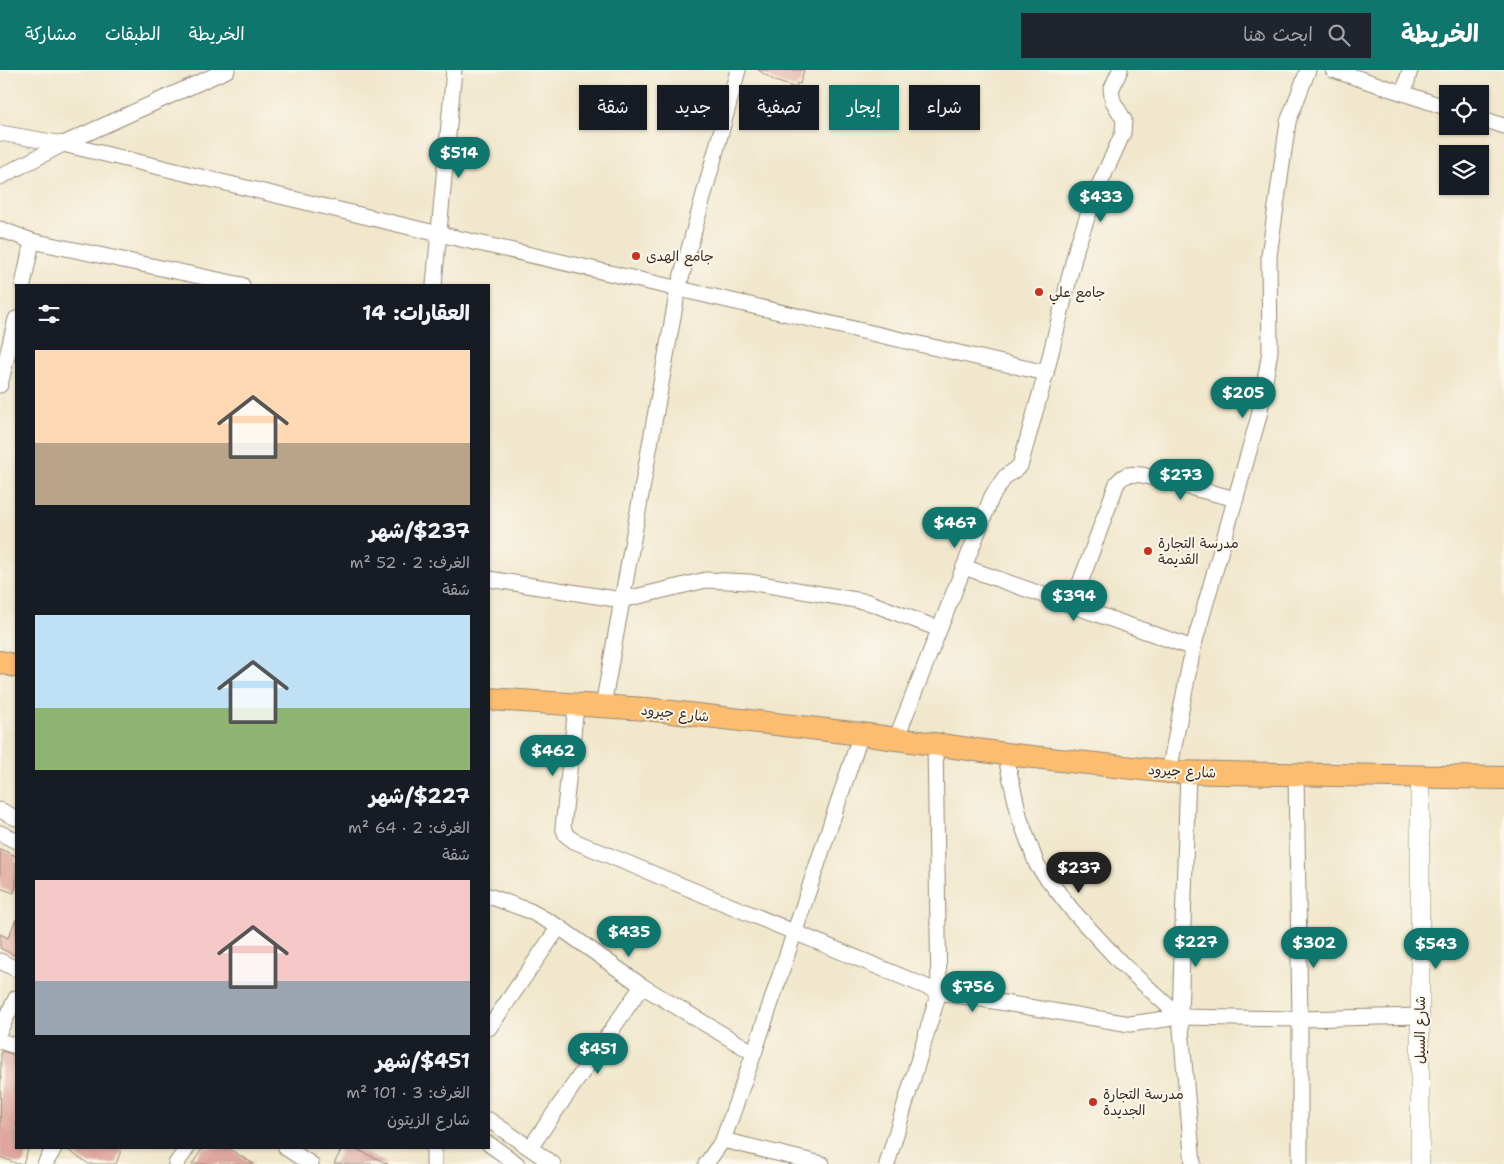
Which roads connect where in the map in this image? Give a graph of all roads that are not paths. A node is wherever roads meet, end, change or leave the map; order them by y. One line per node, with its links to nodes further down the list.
1 (227, 70): 13 (street)
2 (454, 70): 16 (street)
3 (738, 70): 21 (street)
4 (1120, 70): 24 (street)
5 (1308, 70): 26 (street)
6 (1333, 70): 8 (street)
7 (1410, 70): 8 (street)
8 (1404, 93): 9 (street)
9 (1439, 105)
10 (1489, 121): 11 (street)
11 (1504, 126)
12 (0, 133): 13 (street)
13 (63, 144): 14 (street); 16 (street)
14 (0, 177)
15 (0, 229): 17 (street)
16 (439, 234): 20 (street); 21 (street)
17 (32, 241): 18 (street); 19 (street)
18 (23, 284)
19 (237, 284)
20 (434, 284)
21 (678, 289): 24 (street); 29 (street)
22 (15, 321): 23 (street)
23 (6, 336): 25 (street)
24 (1046, 373): 27 (street)
25 (0, 385)
26 (1236, 499): 30 (street); 33 (street)
27 (964, 567): 30 (street); 31 (street)
28 (490, 579): 29 (street)
29 (622, 600): 31 (street); 38 (street)
30 (1072, 605): 33 (street)
31 (939, 630): 42 (street)
32 (0, 647): 34 (main road)
33 (1193, 648): 45 (street)
34 (15, 651)
35 (0, 662): 36 (main road)
36 (15, 666)
37 (490, 699): 38 (main road, شارع جيرود)
38 (602, 706): 41 (main road, شارع جيرود)
39 (490, 710): 40 (main road, شارع جيرود)
40 (575, 716): 41 (main road, شارع جيرود); 55 (street)
41 (861, 734): 42 (main road, شارع جيرود); 55 (street)
42 (896, 739): 43 (main road, شارع جيرود)
43 (935, 744): 44 (main road, شارع جيرود); 59 (street)
44 (1005, 754): 45 (main road, شارع جيرود); 62 (street)
45 (1178, 772): 46 (main road, شارع جيرود); 62 (street)
46 (1296, 774): 47 (main road, شارع جيرود); 63 (street)
47 (1420, 777): 48 (main road, شارع جيرود); 61 (street, شارع السيل)
48 (1504, 778)
49 (0, 810): 50 (street)
50 (15, 818)
51 (0, 833): 52 (street)
52 (15, 840)
53 (490, 896): 54 (street)
54 (559, 927): 58 (street); 64 (street)
55 (794, 933): 59 (street); 68 (street)
56 (0, 961): 57 (street)
57 (15, 968)
58 (642, 986): 68 (street); 72 (street)
59 (939, 992): 62 (street); 85 (street)
60 (15, 1000): 65 (street)
61 (1420, 1016): 63 (street); 88 (street, شارع السيل)
62 (1180, 1017): 63 (street); 86 (street)
63 (1300, 1019): 87 (street)
64 (490, 1027)
65 (0, 1030)
66 (0, 1041): 67 (street)
67 (15, 1046)
68 (754, 1053): 70 (street)
69 (490, 1121): 72 (street)
70 (723, 1140): 83 (street); 84 (street)
71 (490, 1145): 81 (street)
72 (530, 1148): 82 (street)
73 (53, 1149): 77 (street)
74 (186, 1149): 78 (street)
75 (288, 1149): 79 (street)
76 (434, 1149): 80 (street)
77 (45, 1164)
78 (176, 1164)
79 (311, 1164)
80 (434, 1164)
81 (517, 1164)
82 (553, 1164)
83 (706, 1164)
84 (822, 1164)
85 (887, 1164)
86 (1193, 1164)
87 (1300, 1164)
88 (1420, 1164)

